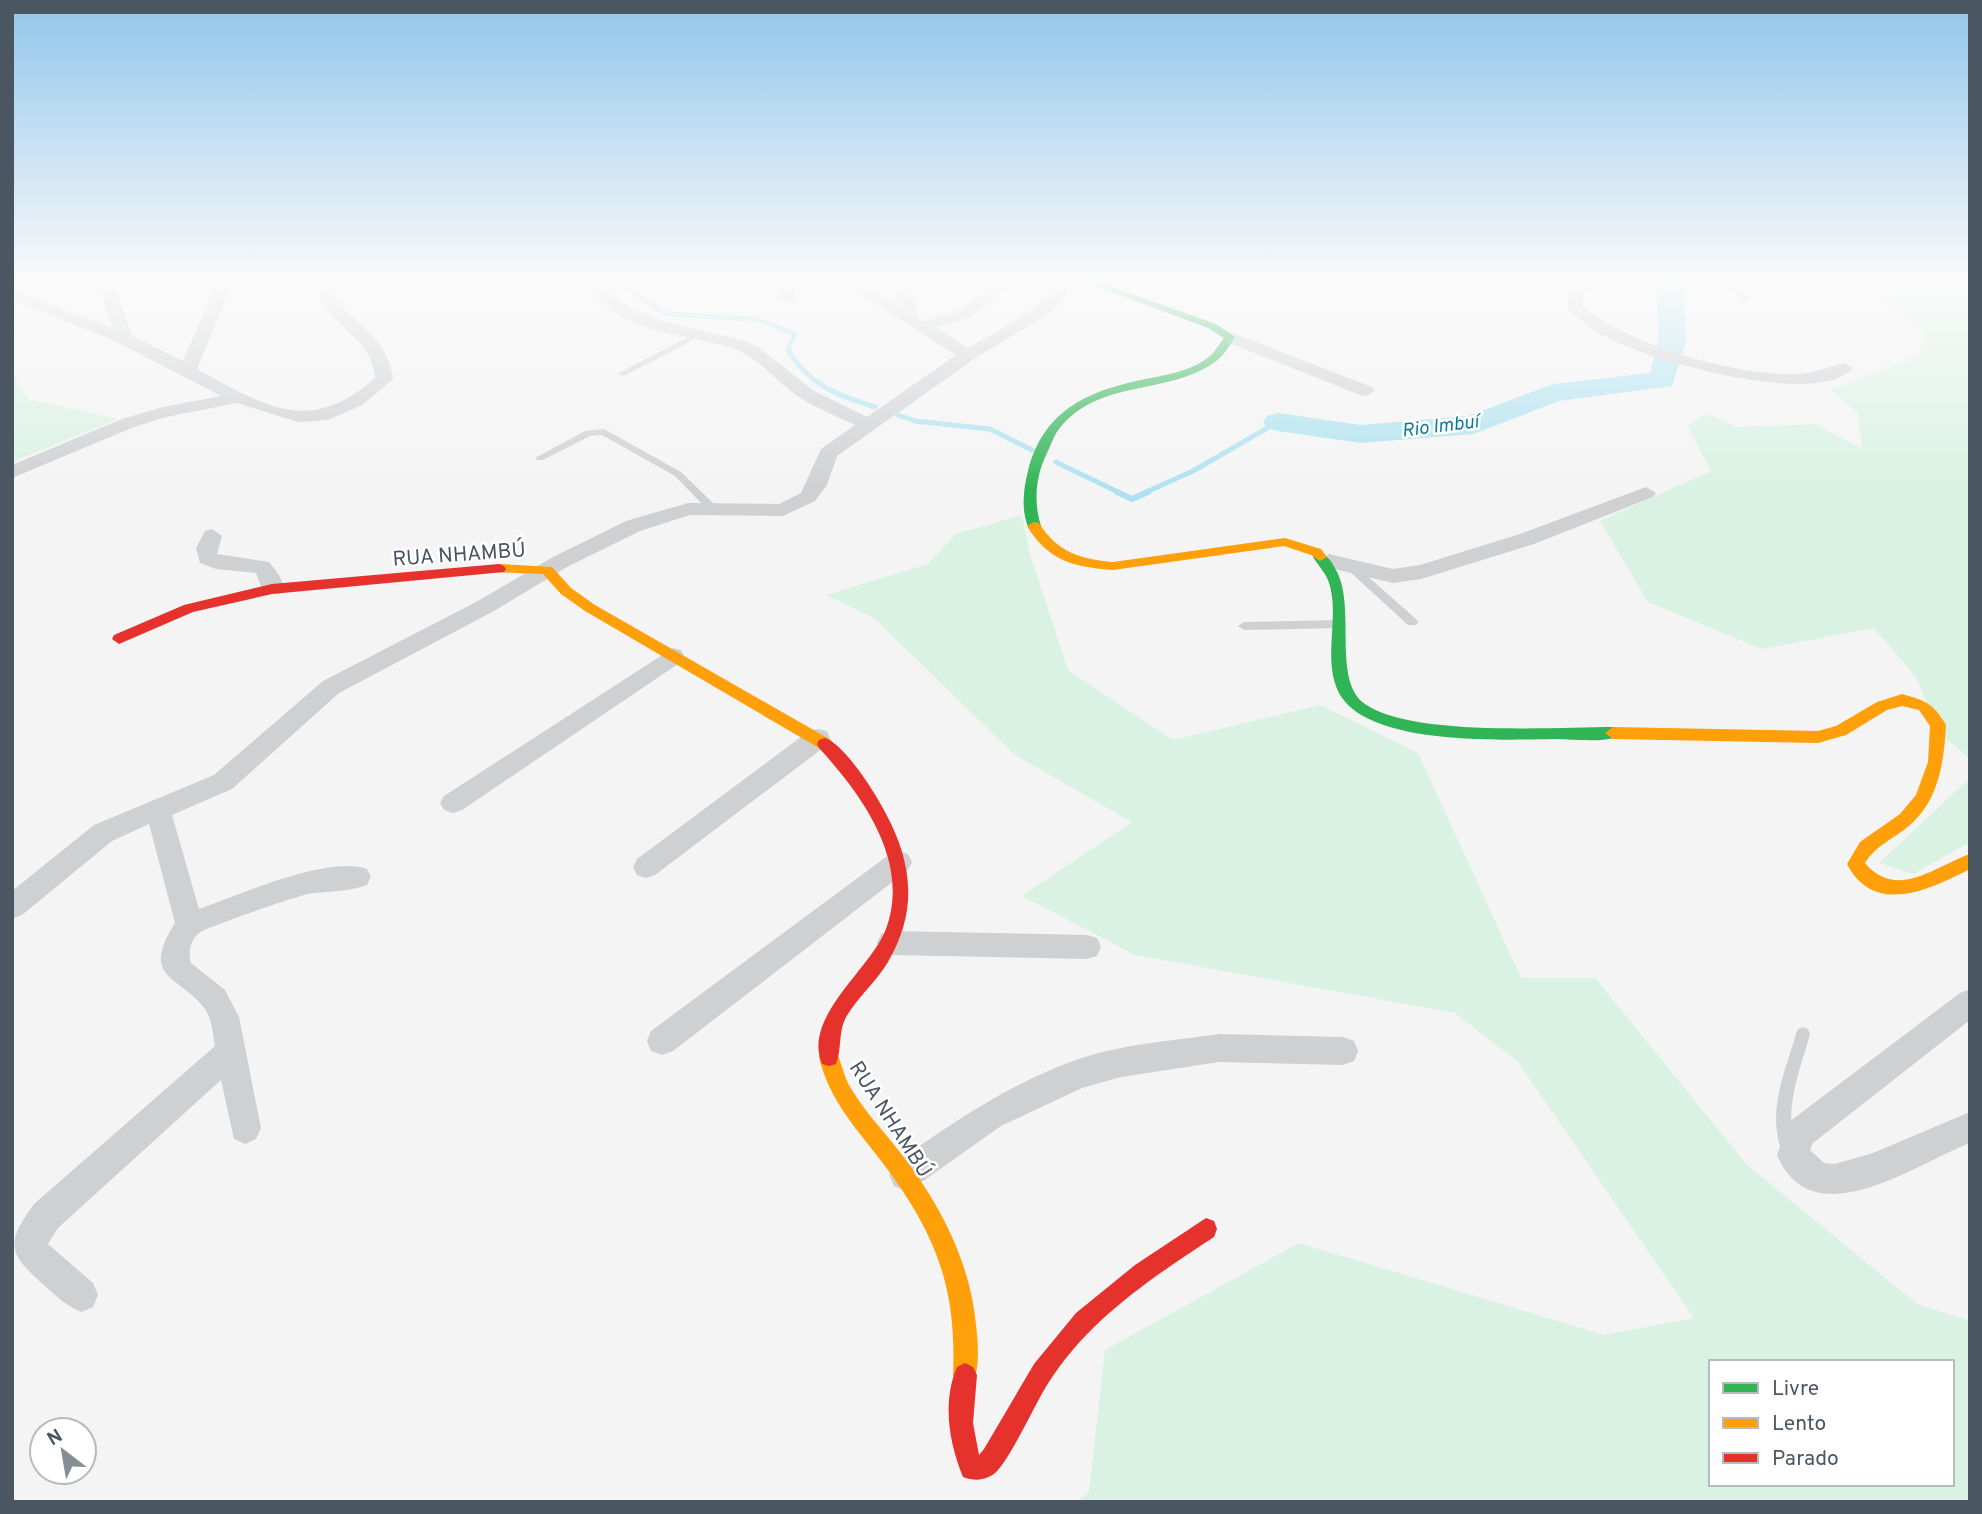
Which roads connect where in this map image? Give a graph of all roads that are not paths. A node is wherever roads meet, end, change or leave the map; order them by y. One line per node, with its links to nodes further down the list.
1 (146, 350): 13 (street)
2 (196, 350): 13 (street)
3 (374, 350): 16 (street)
4 (670, 350): 14 (lane)
5 (748, 350): 17 (street)
6 (960, 350): 11 (street)
7 (977, 350): 11 (street)
8 (1223, 350): 23 (street)
9 (1262, 350): 15 (street)
10 (1656, 350): 12 (street)
11 (968, 355): 17 (street)
12 (1844, 368)
13 (187, 371): 16 (street)
14 (621, 374)
15 (1366, 391)
16 (243, 397): 19 (street)
17 (867, 424): 21 (street)
18 (540, 458): 21 (lane)
19 (12, 472)
20 (1646, 493): 24 (street)
21 (711, 507): 25 (street)
22 (212, 536): 26 (street)
23 (1329, 561): 24 (street); 28 (street)
24 (1352, 568): 27 (lane)
25 (547, 570): 26 (street, RUA NHAMBÚ); 31 (street, RUA NHAMBÚ); 34 (street)
26 (272, 589): 30 (street, RUA NHAMBÚ)
27 (1412, 622)
28 (1342, 624): 29 (lane); 35 (street)
29 (1244, 626)
30 (119, 639)
31 (673, 656): 32 (street, RUA NHAMBÚ); 33 (street)
32 (818, 738): 36 (street, RUA NHAMBÚ); 37 (street)
33 (453, 803)
34 (159, 812): 39 (street); 40 (street)
35 (1970, 861)
36 (899, 862): 41 (street, RUA NHAMBÚ); 45 (street)
37 (646, 867)
38 (358, 877): 40 (street)
39 (13, 904)
40 (189, 924): 47 (street)
41 (891, 943): 42 (street); 51 (street, RUA NHAMBÚ)
42 (1087, 947)
43 (1970, 1002): 50 (street)
44 (1803, 1034): 50 (lane)
45 (662, 1041)
46 (1343, 1051): 51 (street)
47 (230, 1052): 49 (street); 53 (street)
48 (1970, 1127): 50 (street)
49 (245, 1128)
50 (1793, 1155)
51 (905, 1175): 52 (street, RUA NHAMBÚ)
52 (1206, 1229)
53 (81, 1295)

